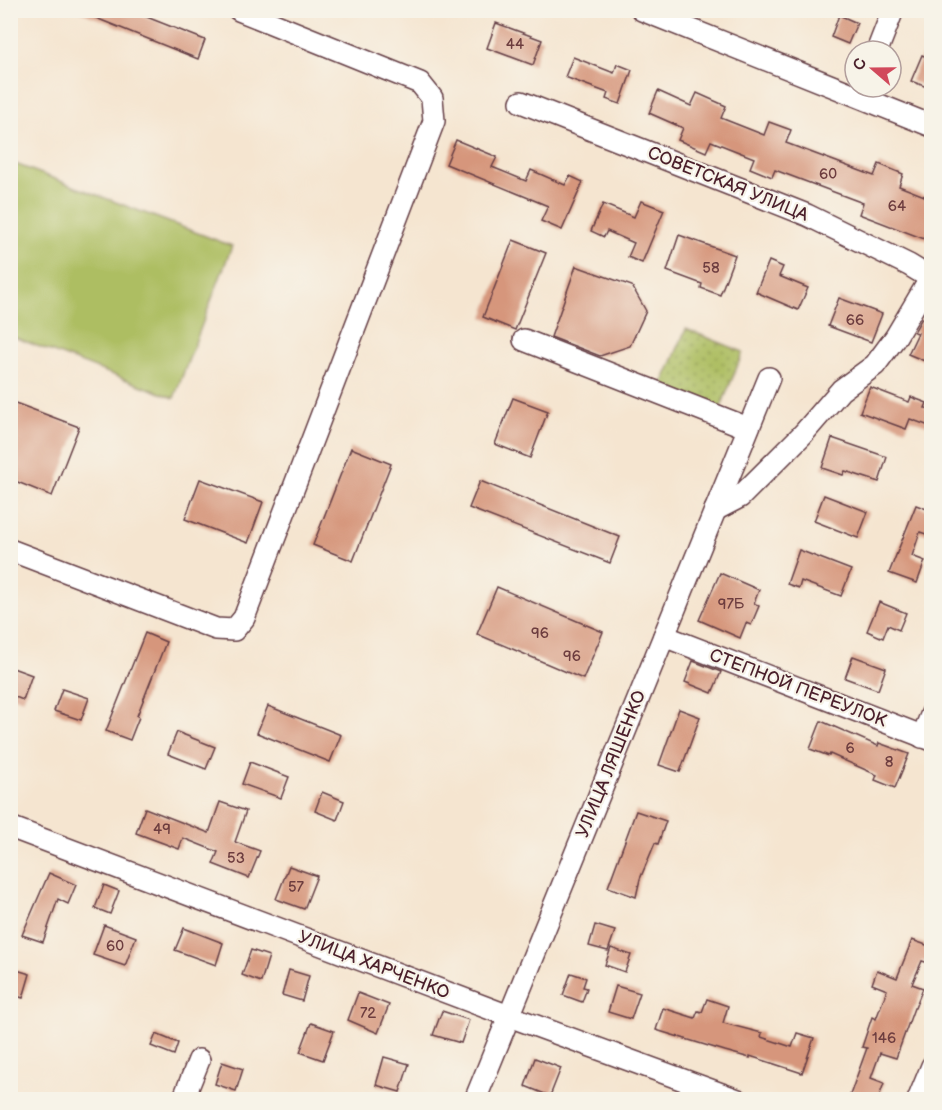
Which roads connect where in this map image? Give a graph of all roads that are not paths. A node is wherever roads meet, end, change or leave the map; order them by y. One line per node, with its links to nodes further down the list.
1 (239, 10): 14 (street)
2 (642, 10): 5 (street)
3 (892, 10): 4 (street)
4 (881, 39)
5 (843, 85)
6 (876, 99): 8 (street)
7 (521, 102): 9 (street, СОВЕТСКАЯ УЛИЦА)
8 (932, 126)
9 (931, 279): 13 (street)
10 (524, 340): 12 (street)
11 (769, 378): 12 (street, УЛИЦА ЛЯШЕНКО)
12 (748, 428): 13 (street, УЛИЦА ЛЯШЕНКО)
13 (715, 510): 15 (street, УЛИЦА ЛЯШЕНКО)
14 (10, 550)
15 (664, 636): 17 (street, СТЕПНОЙ ПЕРЕУЛОК); 19 (street, УЛИЦА ЛЯШЕНКО)
16 (932, 713): 17 (street)
17 (927, 739)
18 (10, 827): 19 (street, УЛИЦА ХАРЧЕНКО)
19 (508, 1016): 23 (street, УЛИЦА ЛЯШЕНКО); 24 (street, УЛИЦА ХАРЧЕНКО)
20 (199, 1060): 22 (street)
21 (932, 1066): 25 (street)
22 (183, 1100)
23 (475, 1100)
24 (738, 1100)
25 (918, 1100)

